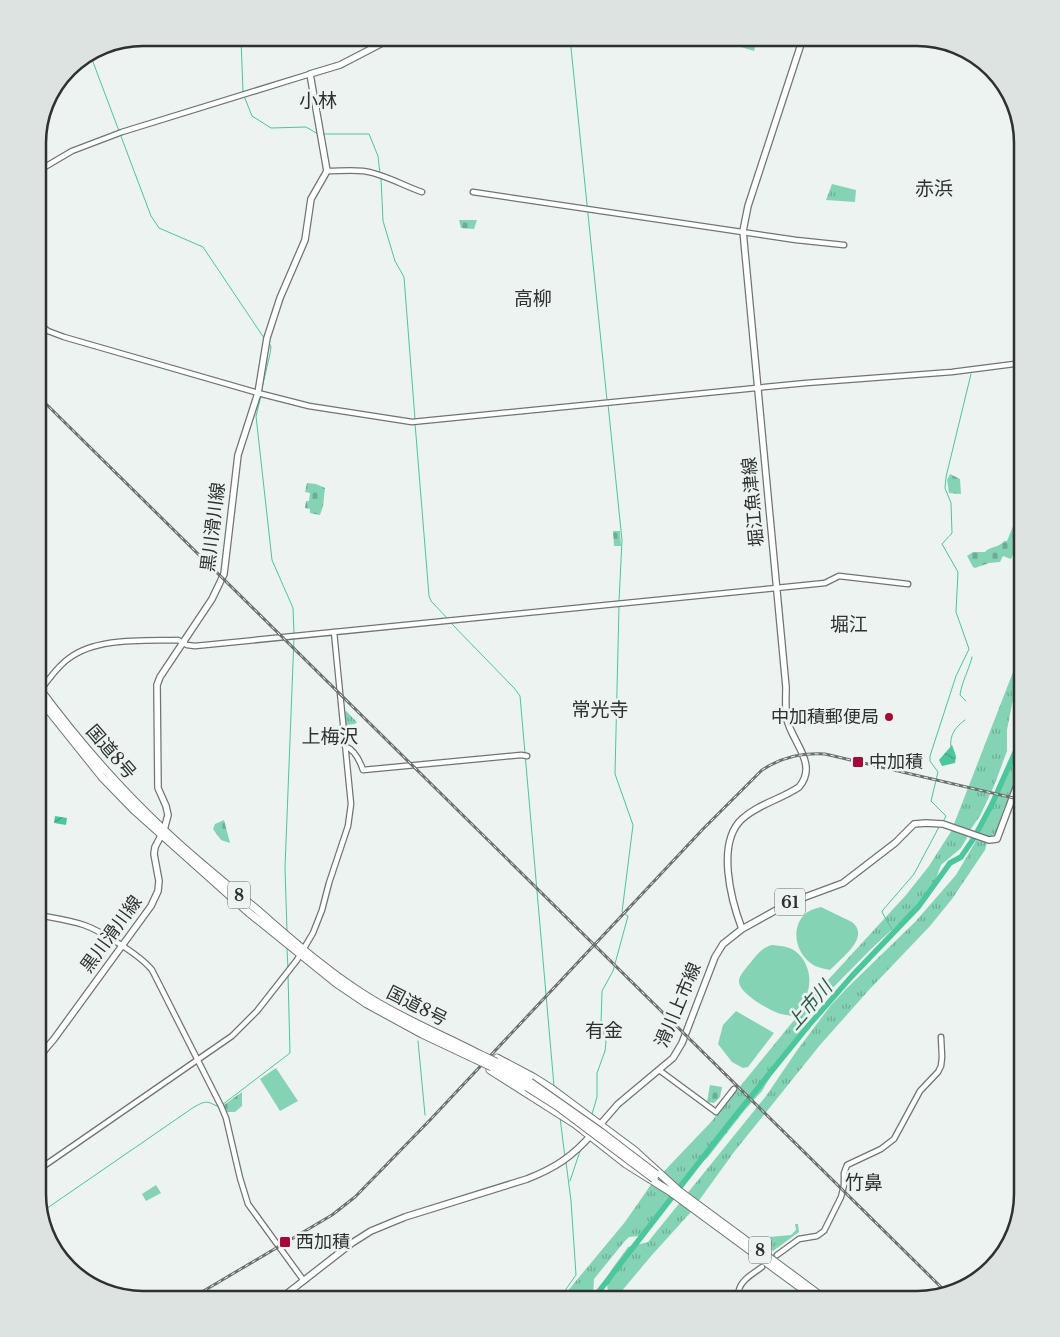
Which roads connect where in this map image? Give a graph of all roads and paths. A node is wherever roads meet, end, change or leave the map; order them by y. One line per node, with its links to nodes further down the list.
1 (377, 46): 3 (main road)
2 (800, 46): 8 (main road, 堀江魚津線)
3 (310, 74): 4 (street); 5 (main road)
4 (46, 166)
5 (327, 171): 6 (street); 13 (main road, 黒川滑川線)
6 (422, 192)
7 (473, 192): 8 (street)
8 (743, 232): 9 (street); 12 (main road, 堀江魚津線)
9 (844, 245)
10 (46, 329): 13 (street)
11 (1014, 364): 12 (street)
12 (757, 388): 13 (street); 15 (main road, 堀江魚津線)
13 (258, 393): 17 (main road, 黒川滑川線)
14 (908, 584): 15 (street)
15 (776, 588): 16 (street); 25 (main road, 堀江魚津線)
16 (334, 632): 17 (street); 20 (street)
17 (183, 642): 18 (street); 23 (main road, 黒川滑川線)
18 (46, 683)
19 (46, 701): 23 (highway, 国道8号 / 8)
20 (345, 746): 21 (street); 27 (street)
21 (527, 756)
22 (1014, 791): 25 (main road, 滑川上市線 / 61)
23 (163, 832): 26 (main road, 黒川滑川線); 27 (highway, 国道8号 / 8)
24 (46, 917): 26 (street)
25 (742, 929): 33 (main road, 滑川上市線 / 61)
26 (122, 947): 29 (main road, 黒川滑川線); 31 (street)
27 (302, 952): 30 (highway, 国道8号 / 8); 31 (street)
28 (941, 1037): 41 (street)
29 (46, 1048)
30 (477, 1056): 32 (highway, 8, bridge); 32 (highway, 8, bridge)
31 (198, 1061): 38 (street); 43 (street)
32 (494, 1064): 34 (highway, 8); 34 (highway, 8)
33 (658, 1070): 35 (street); 36 (main road, 滑川上市線 / 61)
34 (528, 1084): 36 (highway, 8); 37 (highway, 8); 39 (highway, 8, bridge)
35 (734, 1089)
36 (599, 1125): 37 (main road, 滑川上市線 / 61); 39 (highway, 8, bridge)
37 (590, 1136): 39 (highway, 8, bridge); 43 (main road, 滑川上市線 / 61)
38 (46, 1164)
39 (657, 1178): 40 (highway, 8)
40 (693, 1204): 46 (highway, 8); 47 (highway, 8)
41 (777, 1255)
42 (762, 1267): 44 (street)
43 (304, 1281): 45 (main road, 滑川上市線 / 61)
44 (739, 1290)
45 (291, 1291)
46 (804, 1291)
47 (813, 1291)

